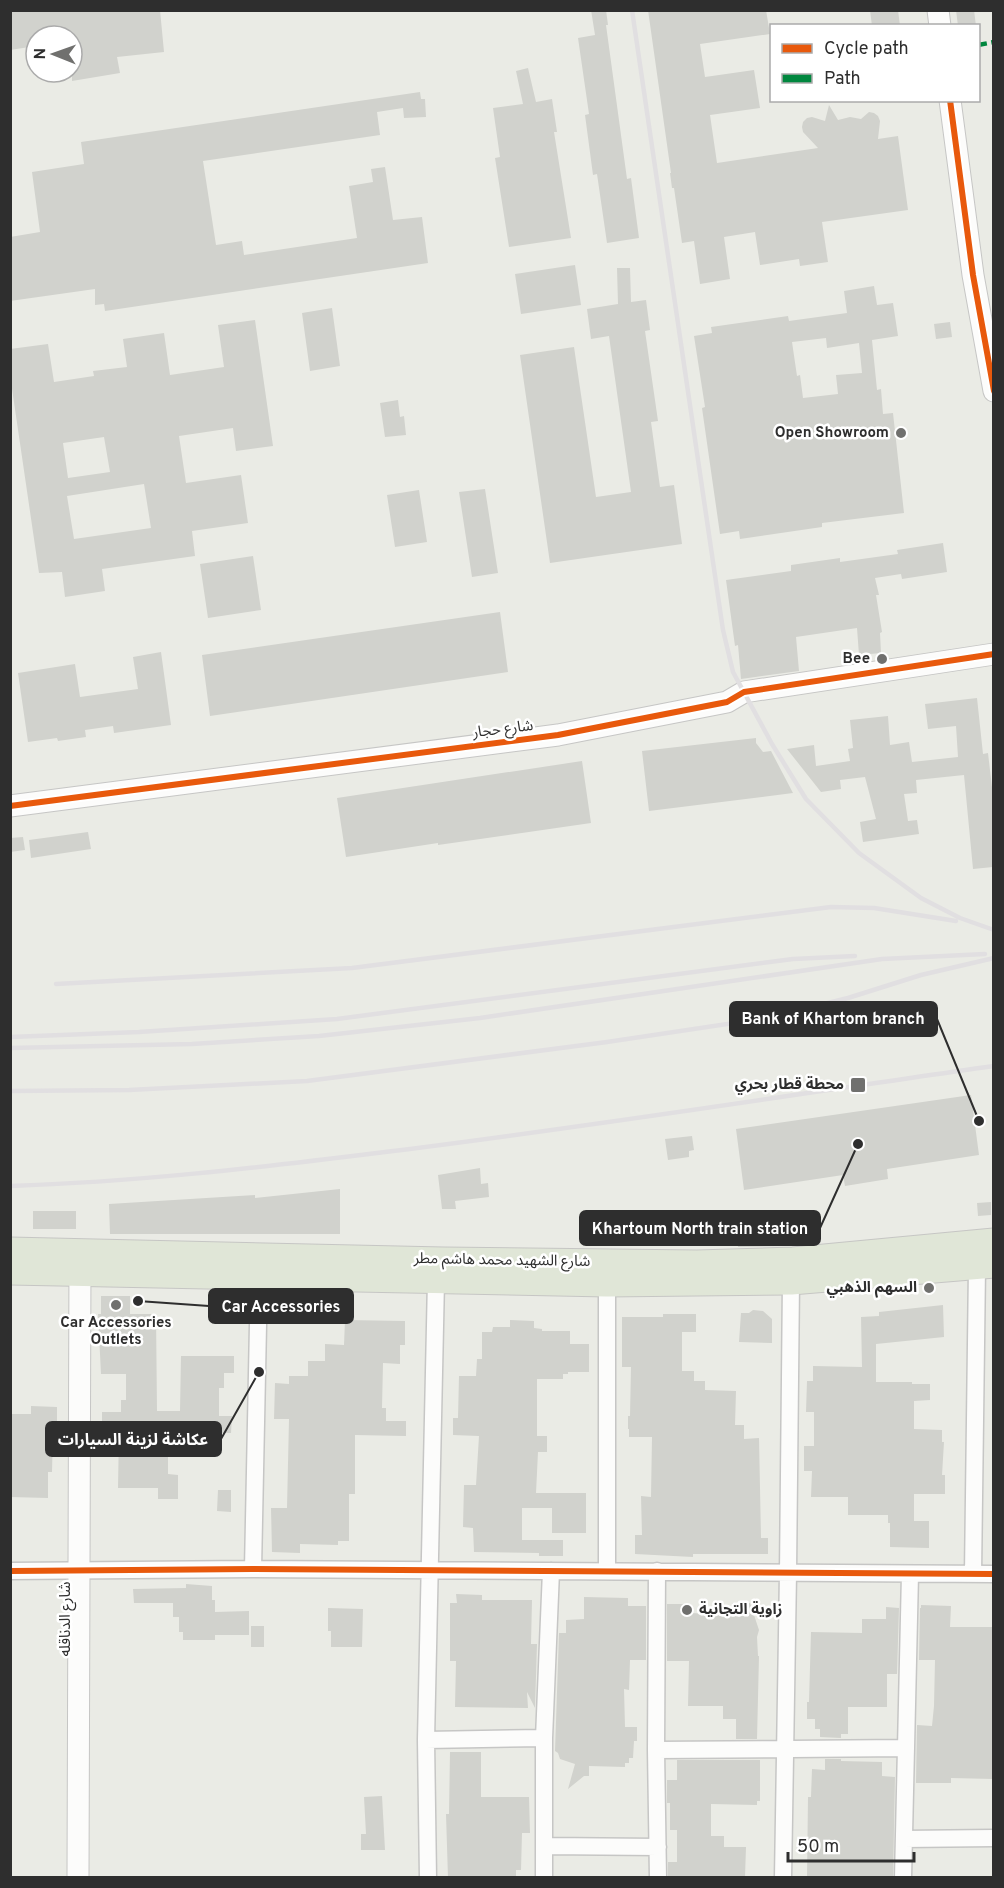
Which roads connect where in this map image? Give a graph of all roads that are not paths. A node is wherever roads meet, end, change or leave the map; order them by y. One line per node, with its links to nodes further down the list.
1 (950, 102): 2 (street)
2 (993, 391)
3 (993, 654): 4 (street, شارع حجار)
4 (10, 806)
5 (993, 1242): 7 (main road, شارع الشهيد محمد هاشم مطر)
6 (10, 1251): 7 (main road, شارع الشهيد محمد هاشم مطر)
7 (80, 1262): 9 (main road, شارع الشهيد محمد هاشم مطر); 10 (main road, شارع الشهيد محمد هاشم مطر); 17 (street, شارع الدناقله)
8 (985, 1265): 12 (main road, شارع الشهيد محمد هاشم مطر); 23 (street)
9 (10, 1271)
10 (260, 1276): 11 (main road, شارع الشهيد محمد هاشم مطر); 14 (street)
11 (436, 1280): 13 (main road, شارع الشهيد محمد هاشم مطر); 15 (street)
12 (791, 1281): 13 (main road, شارع الشهيد محمد هاشم مطر); 21 (street)
13 (607, 1283): 19 (street)
14 (254, 1569): 15 (street); 17 (street)
15 (429, 1570): 18 (street); 26 (street)
16 (10, 1571): 17 (street)
17 (78, 1571): 34 (street, شارع الدناقله)
18 (551, 1571): 19 (street); 25 (street)
19 (608, 1571): 20 (street)
20 (657, 1572): 21 (street); 29 (street)
21 (788, 1573): 22 (street); 27 (street)
22 (910, 1574): 23 (street); 28 (street)
23 (973, 1574): 24 (street)
24 (993, 1574)
25 (544, 1738): 26 (street); 32 (street)
26 (426, 1740): 35 (street)
27 (785, 1748): 28 (street); 29 (street); 38 (street)
28 (906, 1748): 31 (street)
29 (656, 1750): 33 (street)
30 (993, 1838): 31 (street)
31 (904, 1839): 39 (street)
32 (545, 1846): 33 (street); 36 (street)
33 (658, 1847): 37 (street)
34 (78, 1878)
35 (428, 1878)
36 (544, 1878)
37 (658, 1878)
38 (783, 1878)
39 (903, 1878)

